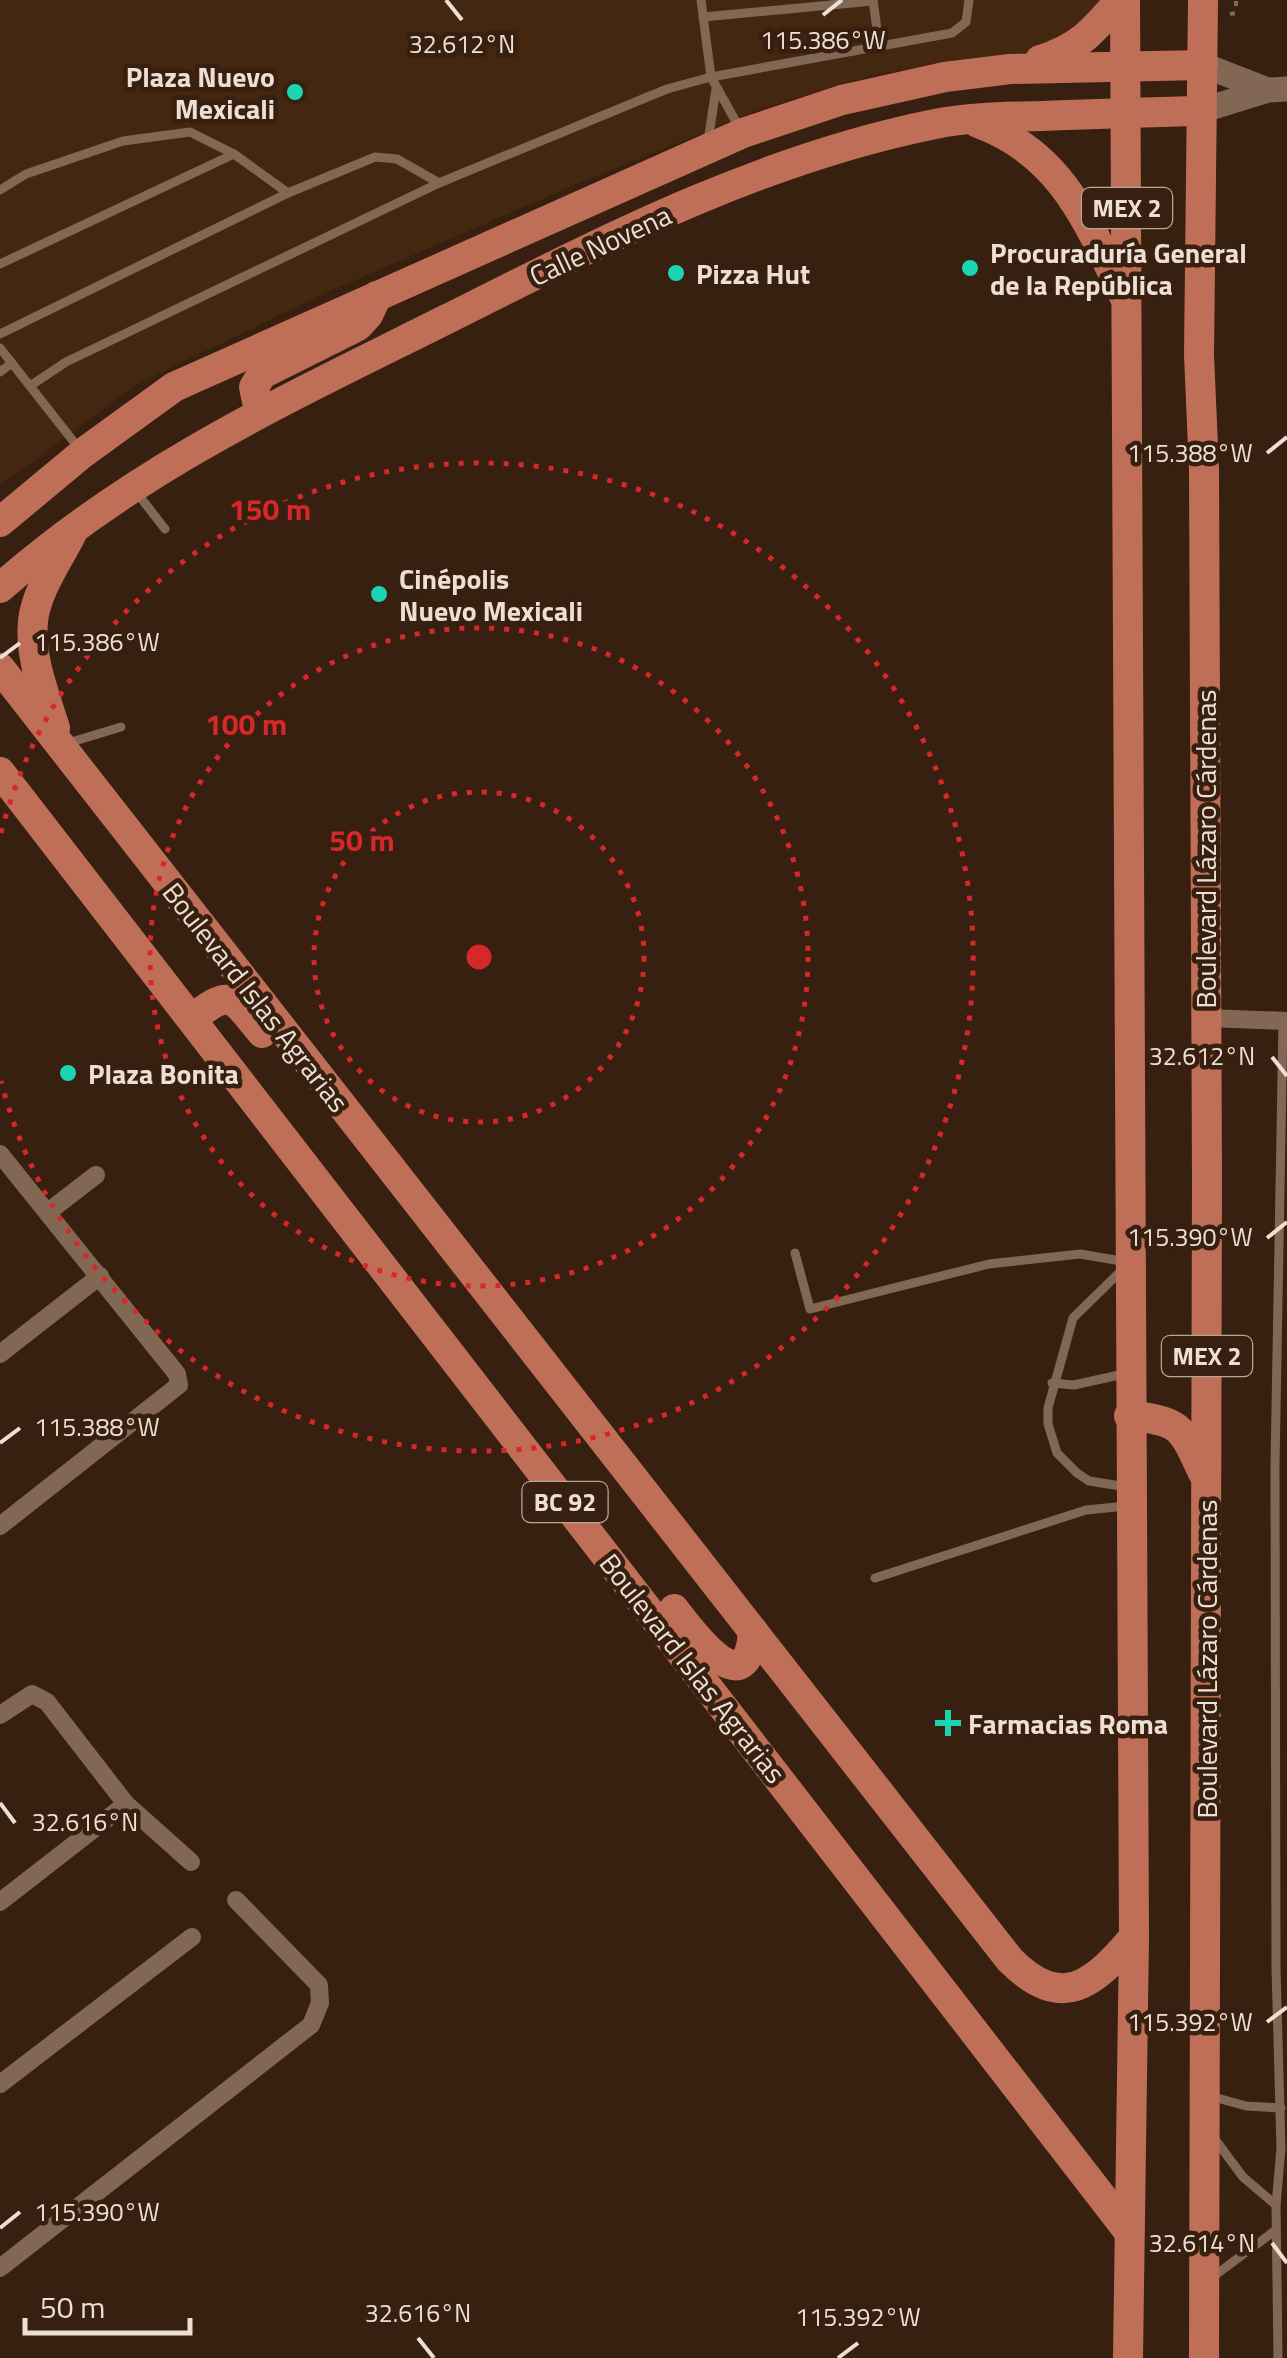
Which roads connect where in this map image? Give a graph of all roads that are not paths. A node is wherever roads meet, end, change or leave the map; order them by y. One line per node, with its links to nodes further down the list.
1 (700, 0): 6 (lane)
2 (873, 0): 6 (lane); 7 (lane)
3 (969, 0): 7 (lane)
4 (1122, 0): 8 (main road, MEX 2); 10 (main road)
5 (1203, 0): 9 (main road, Boulevard Lázaro Cárdenas / MEX 2)
6 (703, 17): 11 (lane)
7 (880, 46): 11 (lane)
8 (1126, 65): 9 (main road, Calle Novena); 10 (main road, Calle Novena); 15 (main road, MEX 2)
9 (1203, 65): 12 (street, Calle Novena); 14 (main road, Boulevard Lázaro Cárdenas / MEX 2)
10 (1010, 68): 17 (main road, Calle Novena)
11 (711, 77): 13 (lane); 20 (lane)
12 (1278, 89): 14 (street, Calle Novena)
13 (716, 90): 17 (lane); 18 (lane)
14 (1200, 111): 15 (main road, Calle Novena); 45 (main road, Boulevard Lázaro Cárdenas / MEX 2)
15 (1128, 112): 16 (main road, Calle Novena); 26 (main road, MEX 2)
16 (966, 118): 23 (main road, Calle Novena); 26 (main road)
17 (743, 133): 18 (main road, Calle Novena); 23 (main road)
18 (707, 148): 25 (main road, Calle Novena)
19 (234, 154): 21 (lane); 22 (lane); 24 (lane)
20 (438, 183): 22 (lane); 31 (lane)
21 (0, 190)
22 (288, 193): 27 (lane)
23 (626, 229): 32 (main road, Calle Novena)
24 (0, 264)
25 (378, 294): 32 (main road); 33 (main road, Calle Novena)
26 (1127, 303): 53 (main road, MEX 2)
27 (0, 334)
28 (0, 348): 29 (lane)
29 (12, 363): 30 (lane); 31 (lane)
30 (0, 372)
31 (30, 386): 33 (lane)
32 (259, 411): 35 (main road, Calle Novena)
33 (83, 453): 34 (main road, Calle Novena)
34 (54, 476): 36 (main road); 37 (main road, Calle Novena)
35 (132, 487): 38 (main road, Calle Novena); 39 (lane)
36 (0, 495)
37 (0, 522)
38 (75, 526): 40 (main road, Calle Novena); 43 (main road)
39 (165, 529)
40 (0, 588)
41 (0, 668): 43 (main road, Boulevard Islas Agrarias / BC 92)
42 (121, 726): 43 (lane)
43 (60, 746): 48 (main road, Boulevard Islas Agrarias / BC 92)
44 (0, 772): 46 (main road, Boulevard Islas Agrarias / BC 92)
45 (1206, 1018): 47 (street); 59 (main road, Boulevard Lázaro Cárdenas / MEX 2)
46 (192, 1019): 48 (main road); 62 (main road, Boulevard Islas Agrarias / BC 92)
47 (1285, 1021): 73 (lane)
48 (328, 1088): 64 (main road, Boulevard Islas Agrarias / BC 92)
49 (2, 1159): 51 (street)
50 (96, 1175): 51 (street)
51 (48, 1212): 54 (street)
52 (795, 1253): 53 (lane)
53 (1130, 1262): 56 (main road, MEX 2); 57 (lane)
54 (100, 1276): 55 (street); 61 (street)
55 (0, 1354)
56 (1130, 1372): 57 (lane); 58 (main road, MEX 2)
57 (1052, 1383): 60 (lane)
58 (1130, 1416): 59 (main road); 60 (main road, MEX 2)
59 (1207, 1480): 74 (main road, Boulevard Lázaro Cárdenas / MEX 2)
60 (1129, 1496): 63 (lane); 71 (main road, MEX 2)
61 (0, 1526)
62 (589, 1534): 64 (main road); 78 (main road, Boulevard Islas Agrarias / BC 92)
63 (875, 1578)
64 (753, 1631): 71 (main road, Boulevard Islas Agrarias / BC 92)
65 (0, 1715): 66 (street)
66 (126, 1804): 67 (street); 69 (street)
67 (191, 1862)
68 (236, 1900): 79 (street)
69 (0, 1902)
70 (192, 1937): 72 (street)
71 (1134, 1937): 78 (main road, MEX 2)
72 (0, 2084)
73 (1281, 2108): 74 (lane); 75 (lane)
74 (1204, 2109): 76 (lane); 80 (main road, Boulevard Lázaro Cárdenas / MEX 2)
75 (1284, 2148): 76 (lane)
76 (1276, 2204): 77 (lane)
77 (1276, 2230): 80 (lane); 83 (lane)
78 (1129, 2232): 81 (main road, MEX 2)
79 (0, 2268)
80 (1202, 2285): 82 (main road, Boulevard Lázaro Cárdenas / MEX 2)
81 (1128, 2358)
82 (1204, 2358)
83 (1278, 2358)

